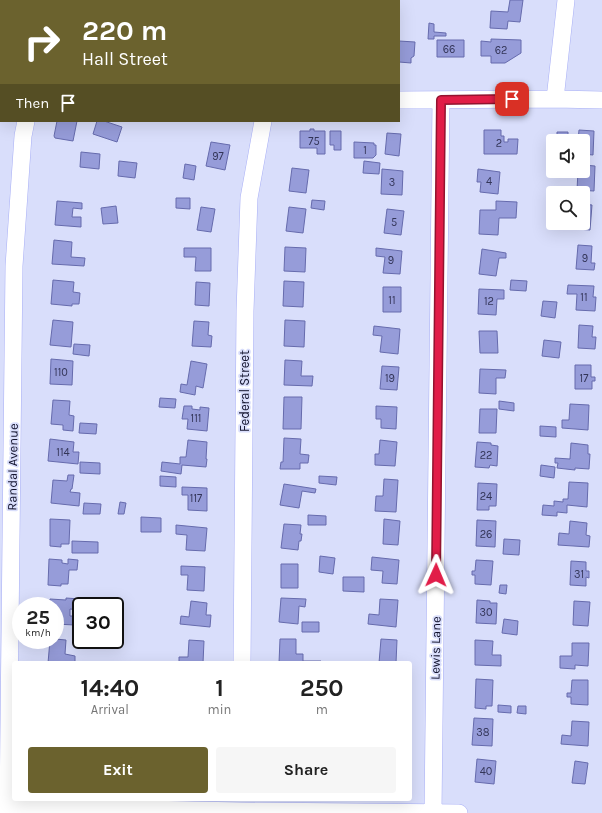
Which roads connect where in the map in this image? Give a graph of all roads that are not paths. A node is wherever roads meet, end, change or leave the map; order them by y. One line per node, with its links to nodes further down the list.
1 (566, 0): 2 (street)
2 (555, 99): 4 (street); 5 (street)
3 (400, 100): 4 (street)
4 (441, 100): 11 (street, Lewis Lane)
5 (602, 100)
6 (26, 122): 9 (street, Randal Avenue)
7 (263, 122): 8 (street, Federal Street)
8 (242, 661)
9 (5, 808): 10 (street)
10 (241, 808): 11 (street)
11 (433, 813): 12 (street)
12 (459, 813)

